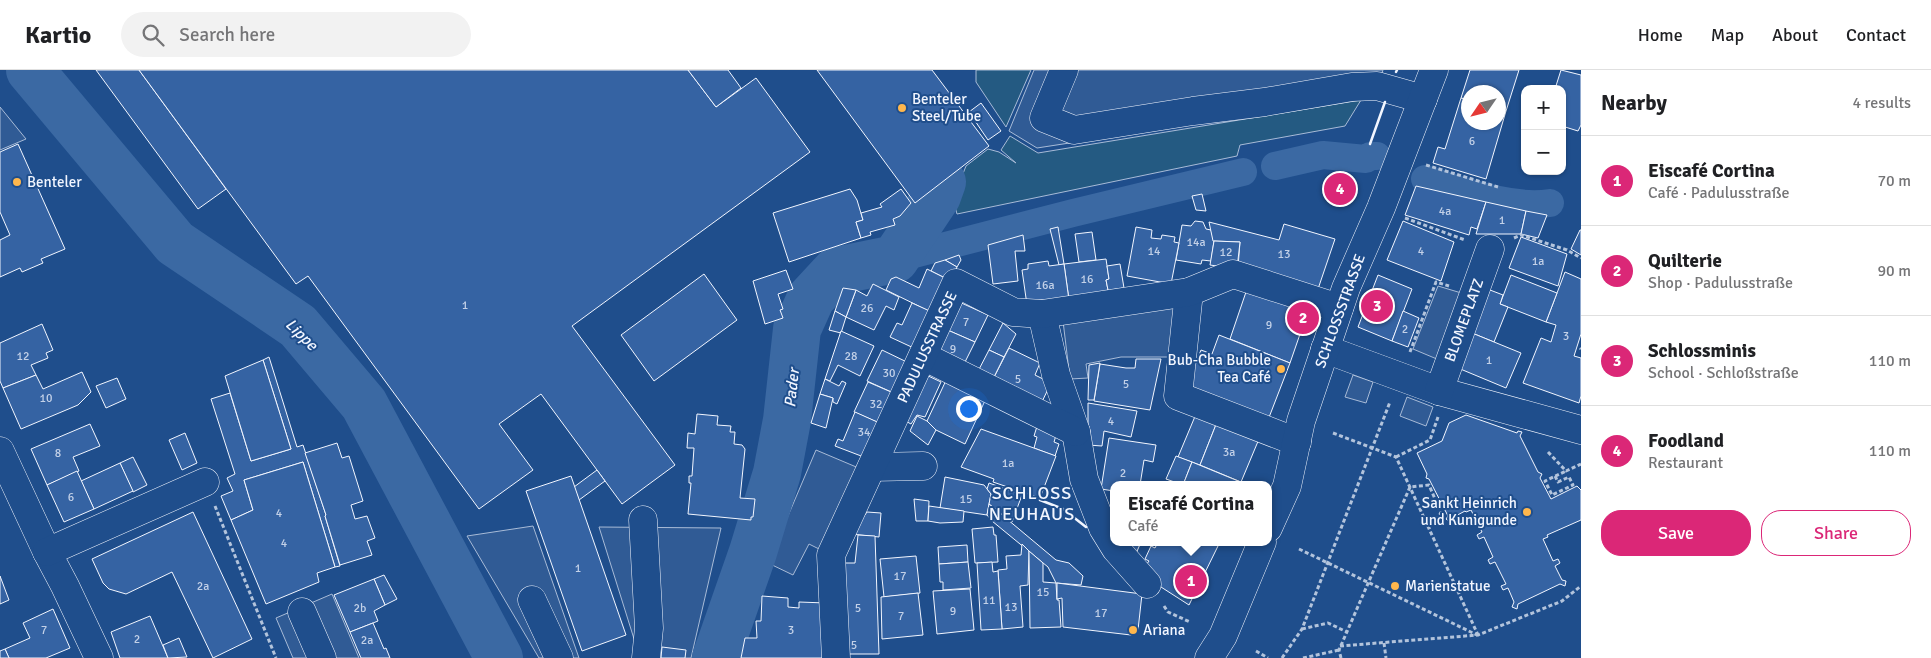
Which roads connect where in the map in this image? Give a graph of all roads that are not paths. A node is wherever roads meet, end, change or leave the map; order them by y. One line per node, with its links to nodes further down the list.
1 (1064, 70): 3 (street)
2 (1434, 70): 3 (street, SCHLOSSSTRASSE)
3 (1423, 99): 6 (street, SCHLOSSSTRASSE)
4 (1490, 249): 10 (street, BLOMEPLATZ)
5 (1189, 292): 6 (street, PADULUSSTRASSE); 7 (street, PADULUSSTRASSE); 13 (street)
6 (1340, 308): 8 (street, SCHLOSSSTRASSE)
7 (1042, 314): 9 (street, PADULUSSTRASSE); 12 (street)
8 (1324, 349): 10 (street); 13 (street, SCHLOSSSTRASSE)
9 (923, 356): 12 (street); 16 (street, PADULUSSTRASSE)
10 (1443, 392): 11 (street)
11 (1579, 424)
12 (1076, 432): 20 (street)
13 (1297, 442): 18 (street, SCHLOSSSTRASSE)
14 (0, 451): 23 (street)
15 (923, 466): 16 (street)
16 (872, 467): 31 (street, PADULUSSTRASSE)
17 (205, 482): 23 (street)
18 (1272, 519)
19 (642, 520): 30 (street)
20 (1110, 539)
21 (1115, 546): 24 (street)
22 (1260, 546): 32 (street)
23 (47, 552): 27 (street)
24 (1147, 584)
25 (532, 600): 29 (street)
26 (302, 612): 28 (street)
27 (100, 658)
28 (322, 658)
29 (559, 658)
30 (646, 658)
31 (836, 658)
32 (1209, 658)

